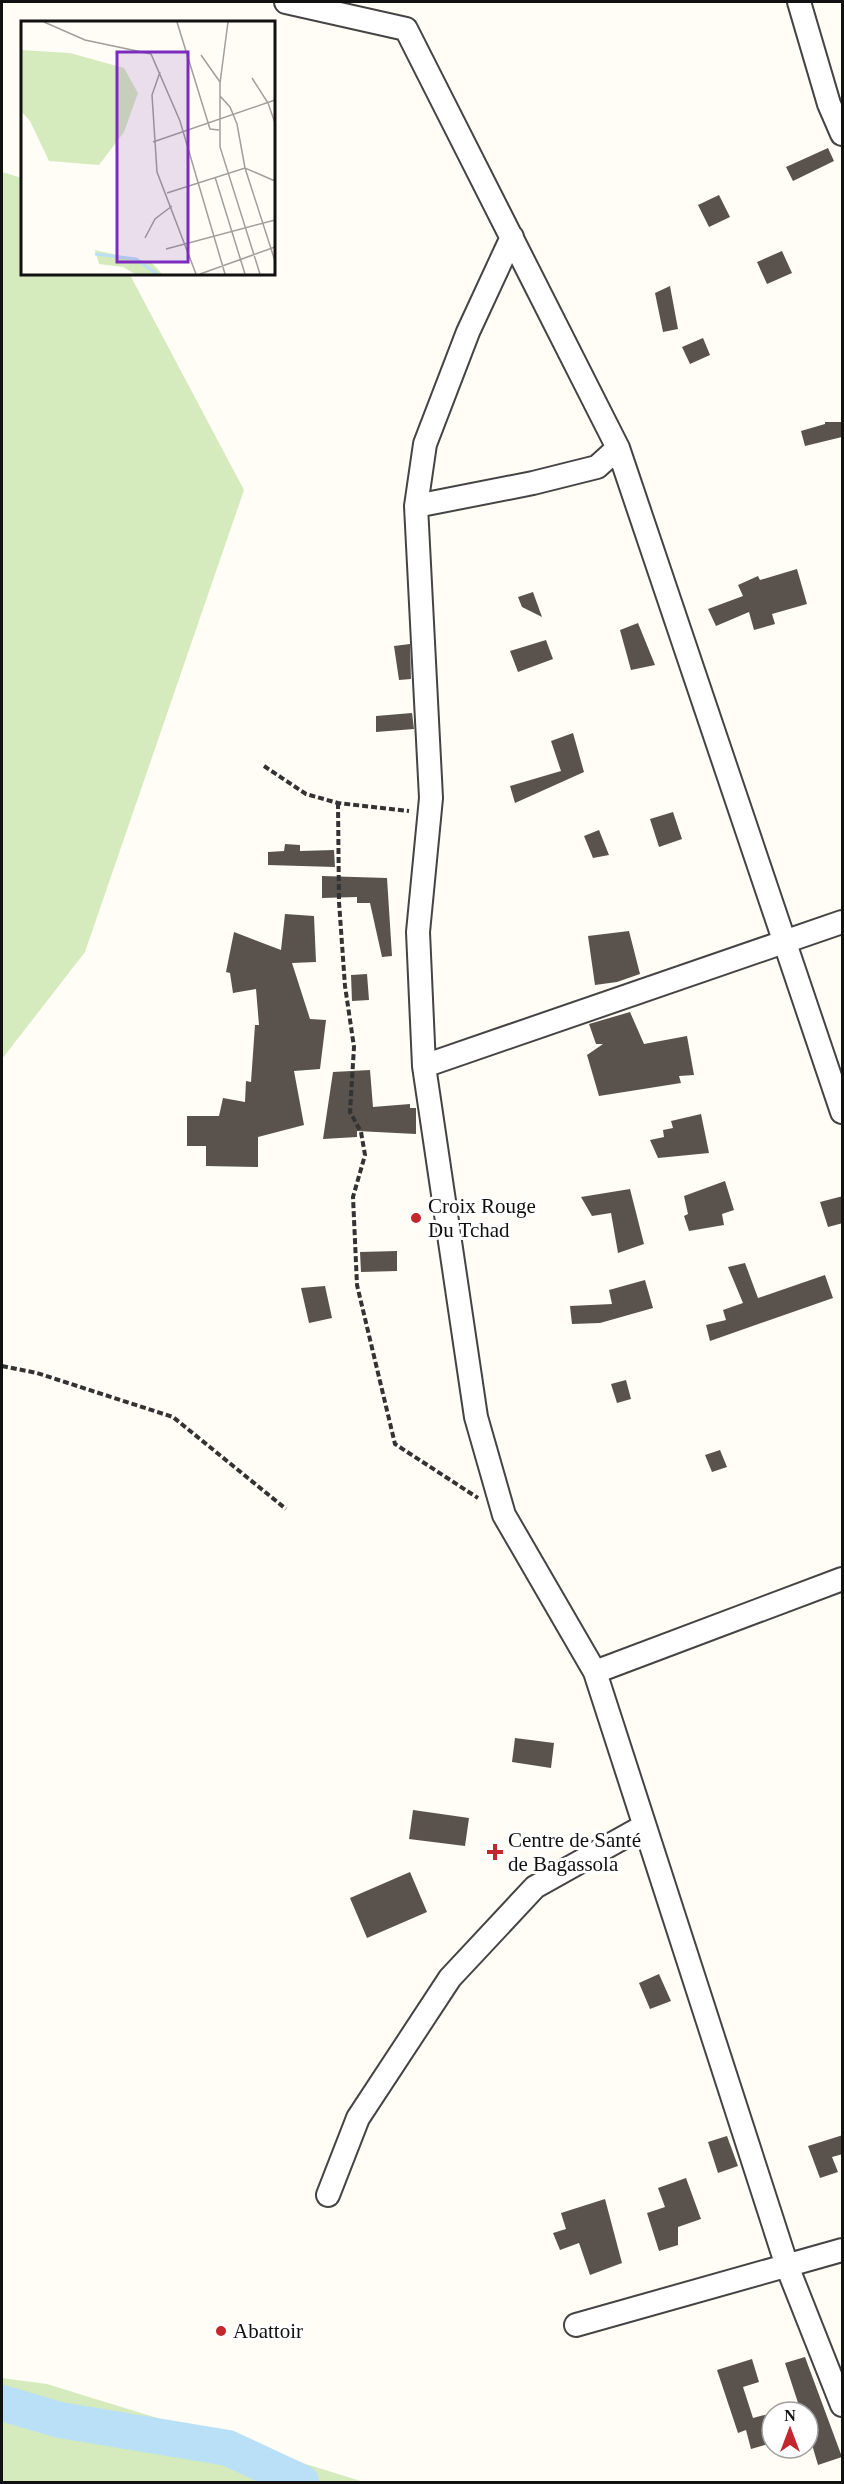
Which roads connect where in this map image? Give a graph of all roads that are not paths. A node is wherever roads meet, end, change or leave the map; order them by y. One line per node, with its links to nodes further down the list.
1 (286, 2): 4 (street)
2 (799, 2): 3 (street)
3 (843, 134)
4 (512, 237): 5 (street); 6 (street)
5 (618, 448): 6 (street); 8 (street)
6 (416, 506): 9 (street)
7 (843, 922): 8 (street)
8 (786, 941): 9 (street); 10 (street)
9 (424, 1066): 12 (street)
10 (843, 1112)
11 (843, 1580): 12 (street)
12 (595, 1672): 13 (street)
13 (644, 1826): 14 (street); 16 (street)
14 (328, 2195)
15 (843, 2250): 16 (street)
16 (787, 2266): 17 (street); 18 (street)
17 (576, 2325)
18 (843, 2405)

